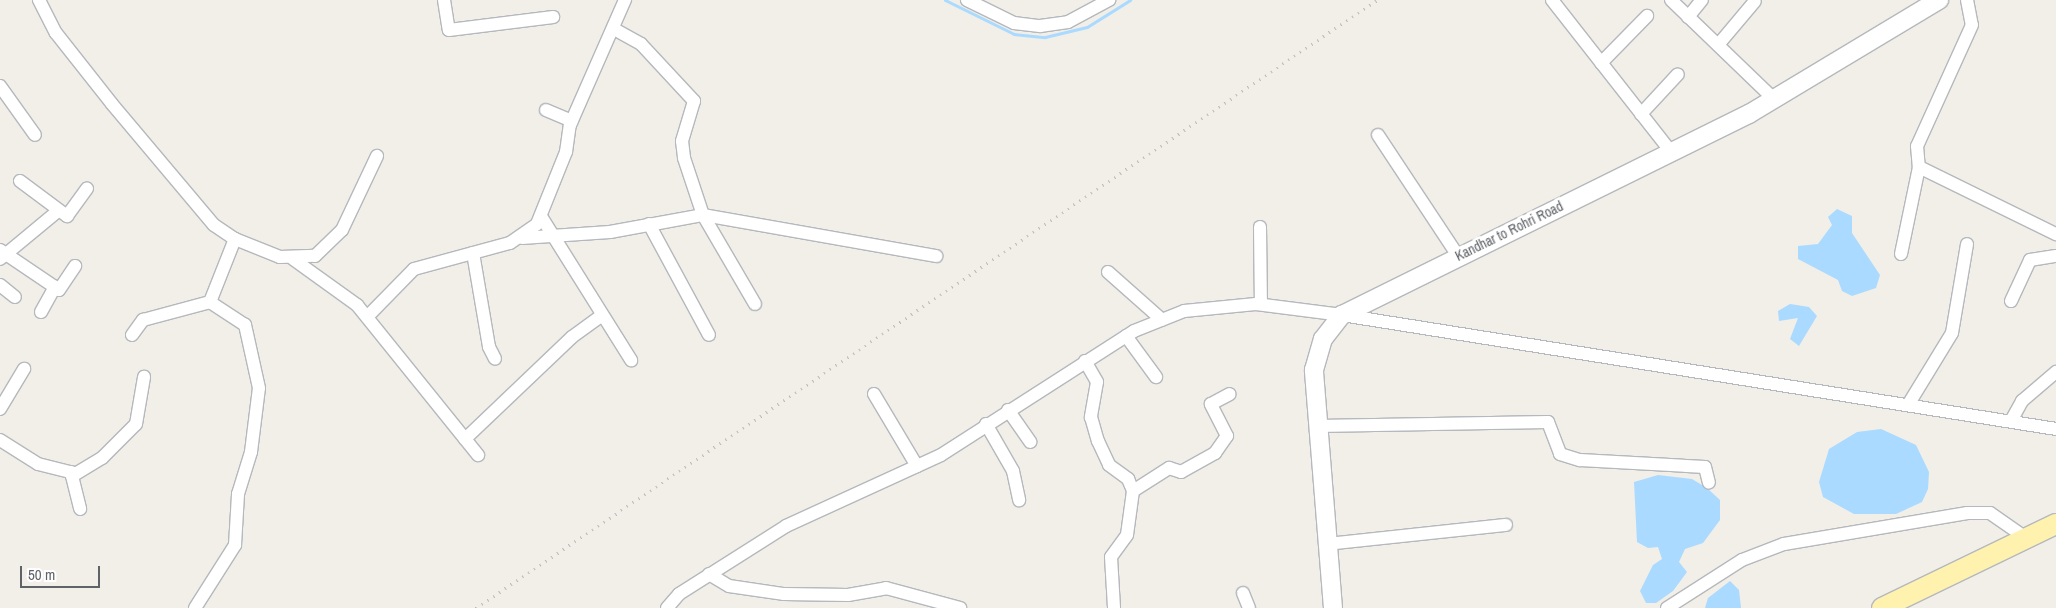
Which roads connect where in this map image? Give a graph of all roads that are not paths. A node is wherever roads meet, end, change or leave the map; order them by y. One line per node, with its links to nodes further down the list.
1 (38, 0): 37 (street)
2 (444, 0): 13 (street)
3 (625, 0): 15 (street)
4 (967, 0): 5 (street)
5 (1109, 0)
6 (1552, 0): 17 (street)
7 (1671, 0): 14 (street)
8 (1702, 0): 14 (street)
9 (1939, 0): 20 (street, Kandhar to Rohri Road)
10 (1967, 0): 28 (street)
11 (1755, 1): 16 (street)
12 (1647, 16): 17 (street)
13 (553, 17)
14 (1688, 17): 16 (street)
15 (614, 28): 23 (street); 32 (street)
16 (1718, 45): 20 (street)
17 (1601, 63): 22 (street)
18 (1678, 74): 22 (street)
19 (0, 86): 24 (street)
20 (1774, 100): 26 (street, Kandhar to Rohri Road)
21 (546, 110): 23 (street)
22 (1641, 114): 26 (street)
23 (572, 121): 33 (street)
24 (36, 135)
25 (1378, 135): 45 (street)
26 (1671, 152): 45 (street, Kandhar to Rohri Road)
27 (377, 156): 47 (street)
28 (1919, 166): 36 (street); 43 (street)
29 (20, 181): 31 (street)
30 (87, 188): 31 (street)
31 (58, 211): 42 (street)
32 (703, 215): 34 (street); 44 (street); 55 (street)
33 (542, 218): 38 (street); 39 (street)
34 (649, 224): 39 (street); 63 (street)
35 (1260, 227): 56 (street)
36 (2056, 234)
37 (235, 238): 47 (street); 54 (street)
38 (522, 238): 39 (street); 41 (street)
39 (554, 238): 59 (street)
40 (1967, 244): 74 (street)
41 (473, 253): 60 (street); 65 (street)
42 (1, 254): 51 (street)
43 (1901, 254)
44 (936, 256)
45 (1458, 256): 58 (street, Kandhar to Rohri Road)
46 (2056, 256): 53 (street)
47 (293, 259): 60 (street)
48 (75, 266): 51 (street)
49 (1108, 272): 61 (street)
50 (0, 285): 52 (street)
51 (55, 287): 57 (street)
52 (15, 297)
53 (2010, 301)
54 (210, 302): 62 (street); 97 (street)
55 (755, 304)
56 (1261, 304): 58 (street); 61 (street)
57 (41, 312)
58 (1342, 315): 74 (street); 79 (street, Kandhar to Rohri Road)
59 (601, 316): 66 (street); 81 (street)
60 (367, 317): 81 (street)
61 (1162, 320): 64 (street)
62 (132, 335)
63 (709, 335)
64 (1126, 336): 67 (street); 71 (street)
65 (496, 359)
66 (631, 360)
67 (1085, 361): 76 (street); 88 (street)
68 (24, 369): 75 (street)
69 (2056, 372): 77 (street)
70 (144, 377): 86 (street)
71 (1156, 377)
72 (874, 394): 85 (street)
73 (1230, 394): 88 (street)
74 (1908, 405): 77 (street)
75 (0, 409)
76 (1008, 410): 78 (street); 83 (street)
77 (2011, 421): 80 (street)
78 (986, 424): 85 (street); 89 (street)
79 (1317, 426): 87 (street); 94 (street, Kandhar to Rohri Road)
80 (2056, 429)
81 (465, 439): 84 (street)
82 (0, 440): 86 (street)
83 (1030, 442)
84 (478, 455)
85 (917, 466): 95 (street)
86 (72, 476): 90 (street)
87 (1709, 483)
88 (1133, 492): 100 (street)
89 (1019, 500)
90 (80, 509)
91 (2056, 524): 93 (main road)
92 (1506, 525): 94 (street)
93 (2026, 538): 103 (street); 104 (main road)
94 (1327, 544): 102 (street, Kandhar to Rohri Road)
95 (709, 574): 98 (street); 99 (street)
96 (1243, 593): 101 (street)
97 (195, 608)
98 (667, 608)
99 (960, 608)
100 (1114, 608)
101 (1249, 608)
102 (1333, 608)
103 (1667, 608)
104 (1882, 608)

